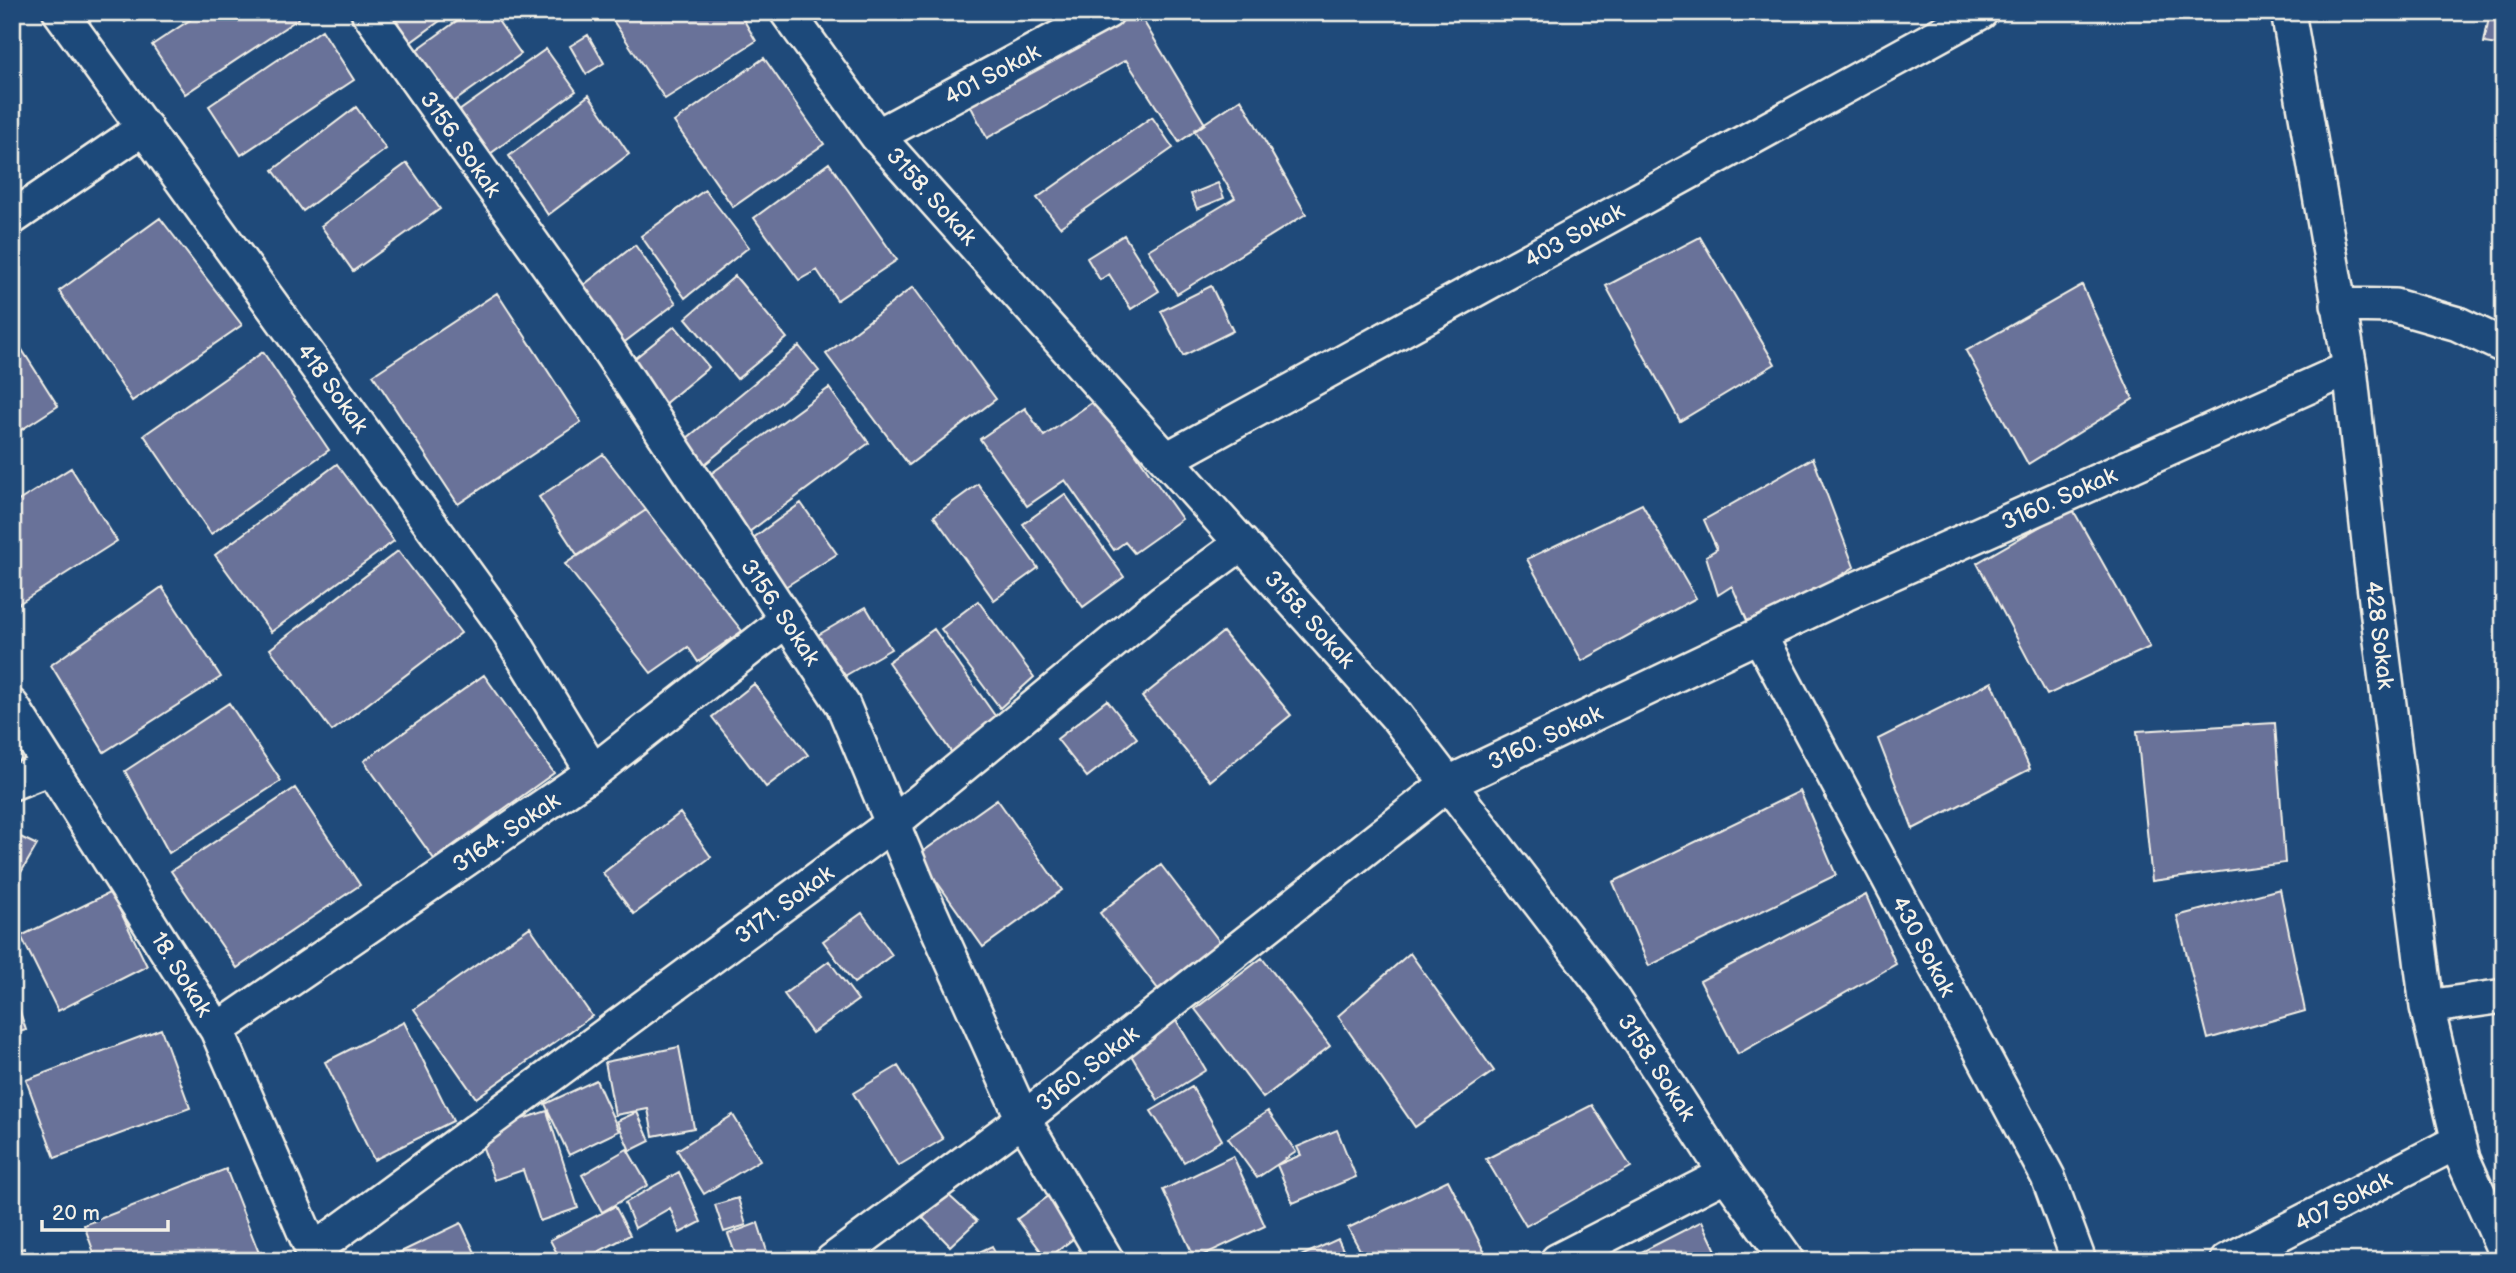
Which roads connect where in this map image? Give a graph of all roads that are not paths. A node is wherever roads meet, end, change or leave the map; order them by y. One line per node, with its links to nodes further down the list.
1 (60, 12): 8 (street, 418 Sokak)
2 (368, 12): 16 (street, 3156. Sokak)
3 (787, 12): 9 (street, 3158. Sokak)
4 (1107, 12): 9 (street, 401 Sokak)
5 (1981, 12): 7 (street, 403 Sokak)
6 (2288, 12): 11 (street, 428 Sokak)
7 (1926, 24): 14 (street, 403 Sokak)
8 (145, 127): 10 (street); 20 (street, 418 Sokak)
9 (877, 136): 14 (street, 3158. Sokak)
10 (12, 218)
11 (2338, 304): 12 (street); 13 (street, 428 Sokak)
12 (2504, 346)
13 (2350, 368): 17 (street, 3160. Sokak); 25 (street, 428 Sokak)
14 (1167, 458): 15 (street, 3158. Sokak)
15 (1242, 543): 22 (street, 3158. Sokak); 23 (street, 3171. Sokak)
16 (786, 620): 20 (street, 3164. Sokak); 23 (street, 3156. Sokak)
17 (1759, 635): 22 (street, 3160. Sokak); 36 (street, 430 Sokak)
18 (12, 706): 19 (street, 18. Sokak)
19 (52, 767): 21 (street); 26 (street, 18. Sokak)
20 (593, 772): 26 (street, 3164. Sokak)
21 (12, 783)
22 (1447, 783): 27 (street, 3160. Sokak); 29 (street, 3158. Sokak)
23 (892, 824): 27 (street, 3156. Sokak); 31 (street, 3171. Sokak)
24 (2504, 996): 25 (street)
25 (2427, 1007): 28 (street, 428 Sokak)
26 (217, 1030): 31 (street, 18. Sokak)
27 (1023, 1119): 32 (street, 3160. Sokak); 33 (street, 3156. Sokak)
28 (2459, 1141): 30 (street, 428 Sokak); 37 (street, 407 Sokak)
29 (1726, 1174): 34 (street); 35 (street, 3158. Sokak)
30 (2504, 1250)
31 (315, 1256)
32 (832, 1261)
33 (1107, 1261)
34 (1557, 1261)
35 (1788, 1261)
36 (2079, 1261)
37 (2227, 1261)

